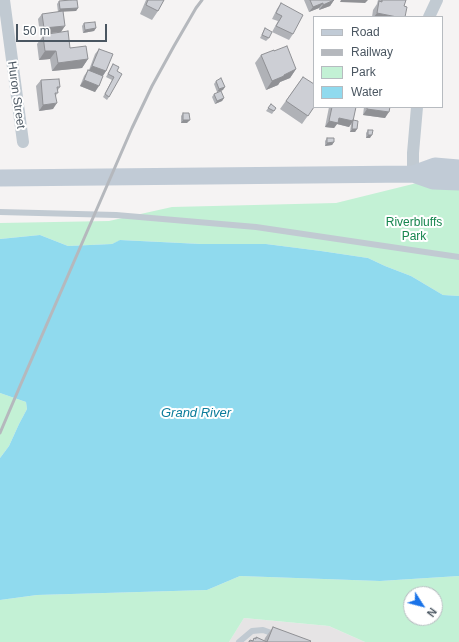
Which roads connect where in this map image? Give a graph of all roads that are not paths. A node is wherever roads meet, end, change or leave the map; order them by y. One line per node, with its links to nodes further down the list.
1 (4, 0): 5 (street, Huron Street)
2 (437, 0): 3 (street)
3 (429, 16)
4 (417, 108): 7 (street)
5 (23, 142)
6 (459, 168): 7 (main road)
7 (413, 174): 8 (main road); 9 (main road)
8 (0, 178)
9 (459, 182)
10 (0, 212): 11 (lane)
11 (459, 257)
12 (284, 637): 13 (lane)
13 (239, 642)

